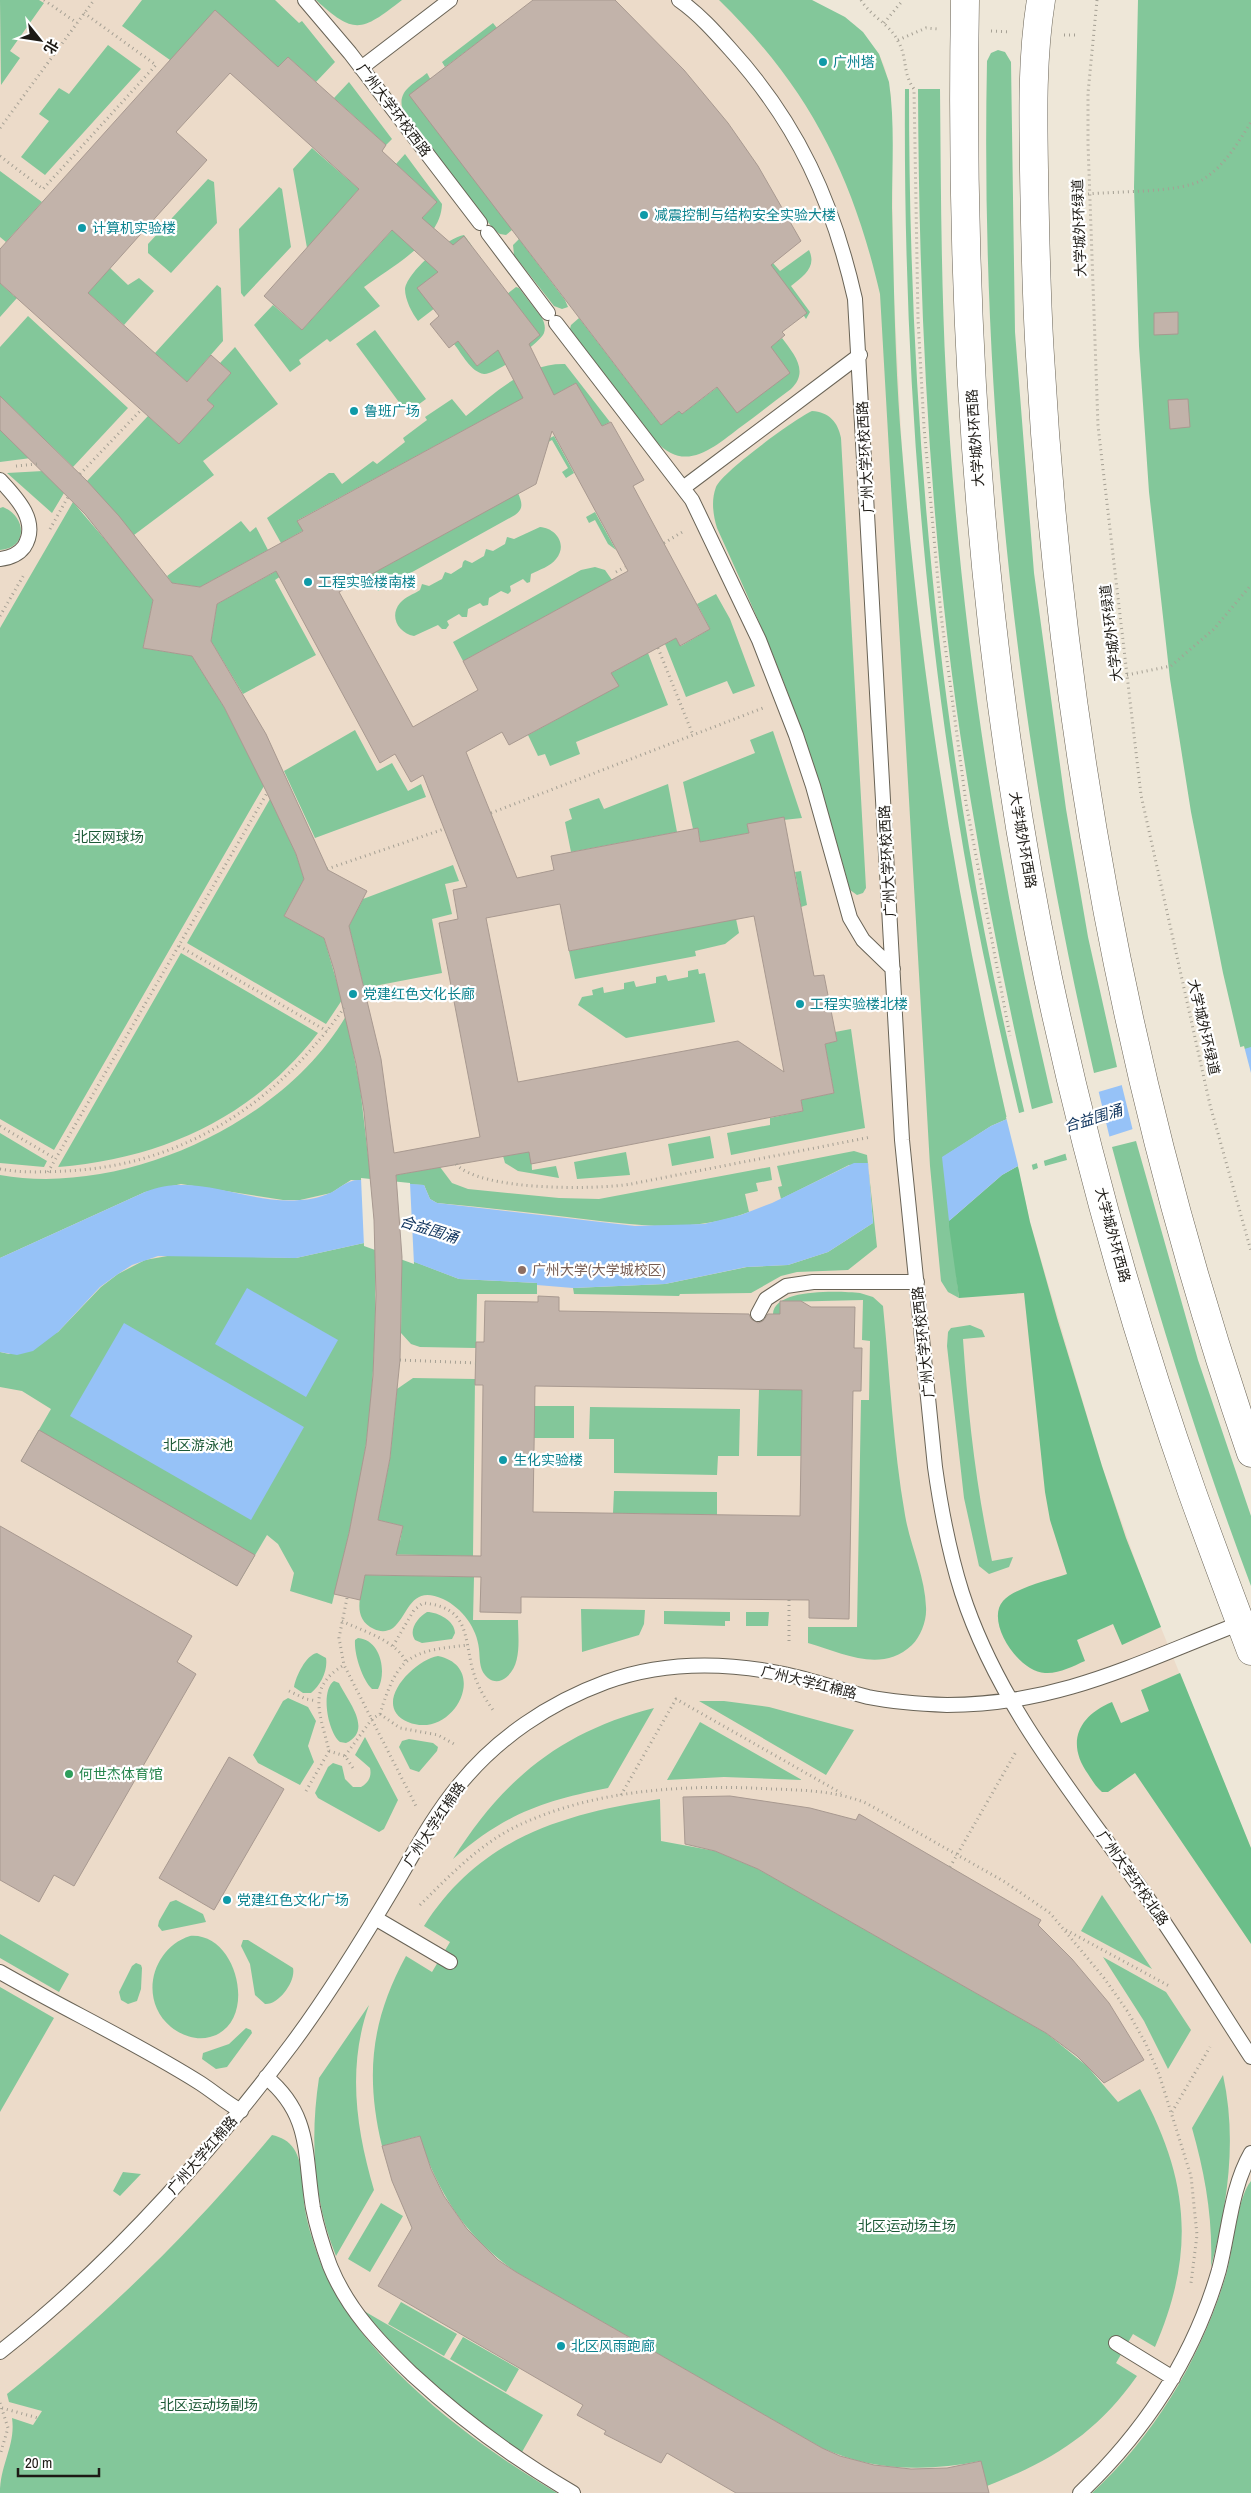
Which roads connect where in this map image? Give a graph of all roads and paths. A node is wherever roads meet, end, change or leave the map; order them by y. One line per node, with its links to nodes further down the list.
1 (44, 0): 13 (path)
2 (94, 0): 11 (path)
3 (305, 0): 18 (lane, 广州大学环校西路)
4 (450, 0): 18 (lane)
5 (679, 0): 23 (lane, 广州大学环校西路)
6 (861, 0): 12 (path)
7 (903, 0): 12 (path)
8 (965, 0): 14 (main road, 大学城外环西路)
9 (1097, 0): 22 (path, 大学城外环绿道)
10 (1034, 1): 15 (main road)
11 (84, 13): 13 (path); 21 (path)
12 (884, 22): 17 (path)
13 (77, 23): 20 (path)
14 (964, 30): 15 (path); 17 (path); 62 (main road, 大学城外环西路)
15 (1036, 33): 16 (path); 58 (main road)
16 (1078, 35)
17 (898, 40): 46 (path)
18 (361, 68): 27 (lane, 广州大学环校西路)
19 (1251, 122): 22 (path)
20 (0, 128)
21 (0, 156)
22 (1088, 194): 35 (path, 大学城外环绿道)
23 (860, 355): 27 (lane); 43 (lane, 广州大学环校西路)
24 (141, 410): 25 (path)
25 (80, 474)
26 (2, 486): 30 (lane)
27 (683, 488): 36 (lane, 广州大学环校西路)
28 (691, 527): 29 (path)
29 (664, 543)
30 (0, 559)
31 (625, 567): 32 (path)
32 (616, 572)
33 (1251, 586): 35 (path)
34 (658, 648): 37 (path)
35 (1127, 675): 53 (path, 大学城外环绿道)
36 (783, 701): 37 (path); 43 (lane, 广州大学环校西路)
37 (693, 735): 39 (path)
38 (267, 793): 42 (path)
39 (491, 813)
40 (444, 829): 41 (path)
41 (327, 869)
42 (179, 946): 45 (path); 49 (path)
43 (893, 969): 54 (lane, 广州大学环校西路)
44 (344, 1008): 45 (path)
45 (327, 1031): 52 (path)
46 (1010, 1036)
47 (0, 1126): 49 (path)
48 (871, 1137): 50 (path)
49 (56, 1158): 52 (path)
50 (456, 1164)
51 (0, 1169): 52 (path)
52 (48, 1172)
53 (1251, 1251)
54 (917, 1282): 55 (lane); 71 (lane, 广州大学环校西路)
55 (758, 1314)
56 (400, 1360): 57 (path)
57 (476, 1364)
58 (1251, 1453)
59 (347, 1598): 61 (path)
60 (789, 1600): 63 (path)
61 (342, 1620): 65 (path); 68 (path)
62 (1241, 1623): 66 (main road, 大学城外环西路); 71 (lane, 广州大学红棉路)
63 (789, 1644)
64 (469, 1645): 65 (path); 67 (path); 72 (path)
65 (393, 1646): 67 (path)
66 (1251, 1651)
67 (406, 1662): 73 (path)
68 (344, 1665): 70 (path); 74 (path)
69 (289, 1691): 70 (path)
70 (317, 1701): 77 (path)
71 (1012, 1702): 75 (lane, 广州大学环校北路); 83 (lane, 广州大学红棉路)
72 (493, 1710)
73 (380, 1714): 74 (path); 76 (path)
74 (372, 1719): 78 (path); 83 (path)
75 (1028, 1731): 84 (path); 93 (lane, 广州大学环校北路)
76 (454, 1744)
77 (329, 1751): 78 (path); 80 (path)
78 (346, 1756): 79 (path)
79 (353, 1768)
80 (306, 1791)
81 (844, 1795): 82 (path); 82 (path); 84 (path)
82 (620, 1796): 86 (path)
83 (428, 1829): 87 (lane, 广州大学红棉路)
84 (957, 1854): 85 (path); 88 (path)
85 (950, 1867)
86 (420, 1905)
87 (375, 1918): 89 (lane); 94 (lane, 广州大学红棉路)
88 (1064, 1928): 91 (path); 96 (path)
89 (450, 1962)
90 (0, 1972): 95 (lane)
91 (1171, 1987)
92 (1210, 2047): 96 (path)
93 (1251, 2057)
94 (266, 2077): 95 (lane, 广州大学红棉路); 106 (lane)
95 (241, 2111): 100 (lane, 广州大学红棉路)
96 (1172, 2113): 98 (path)
97 (1251, 2153): 101 (lane)
98 (1190, 2285)
99 (1116, 2343): 101 (lane)
100 (0, 2352)
101 (1173, 2378): 107 (lane)
102 (0, 2403): 103 (path)
103 (2, 2408): 104 (path); 105 (path)
104 (38, 2418)
105 (0, 2455)
106 (573, 2493)
107 (1080, 2493)

